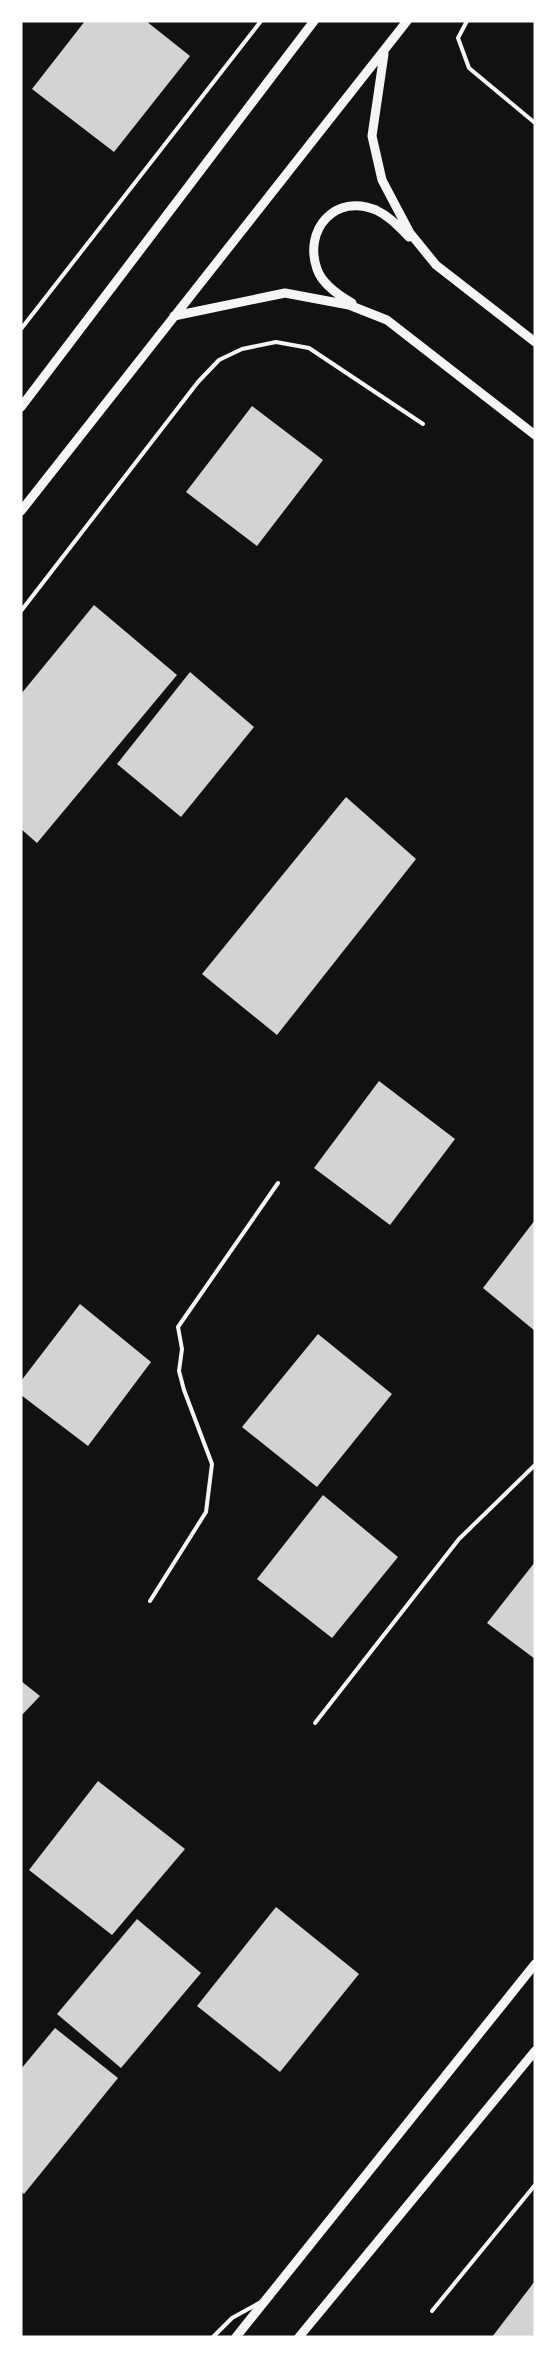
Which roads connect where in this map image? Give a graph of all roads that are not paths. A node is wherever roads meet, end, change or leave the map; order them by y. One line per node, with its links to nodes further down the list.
1 (261, 21): 10 (lane)
2 (314, 21): 12 (street)
3 (407, 21): 5 (street)
4 (467, 21): 6 (lane)
5 (384, 52): 7 (street); 9 (street)
6 (535, 123)
7 (418, 246): 8 (street); 11 (street)
8 (361, 309): 9 (street); 14 (street)
9 (174, 316): 15 (street)
10 (21, 329)
11 (535, 342)
12 (21, 407)
13 (423, 424): 16 (lane)
14 (535, 435)
15 (21, 511)
16 (21, 611)
17 (278, 1183): 19 (lane)
18 (535, 1465): 20 (lane)
19 (150, 1601)
20 (316, 1722)
21 (535, 1964): 24 (street)
22 (535, 2051): 28 (street)
23 (535, 2185): 25 (lane)
24 (266, 2300): 26 (lane); 27 (street)
25 (432, 2310)
26 (213, 2337)
27 (236, 2337)
28 (299, 2337)

